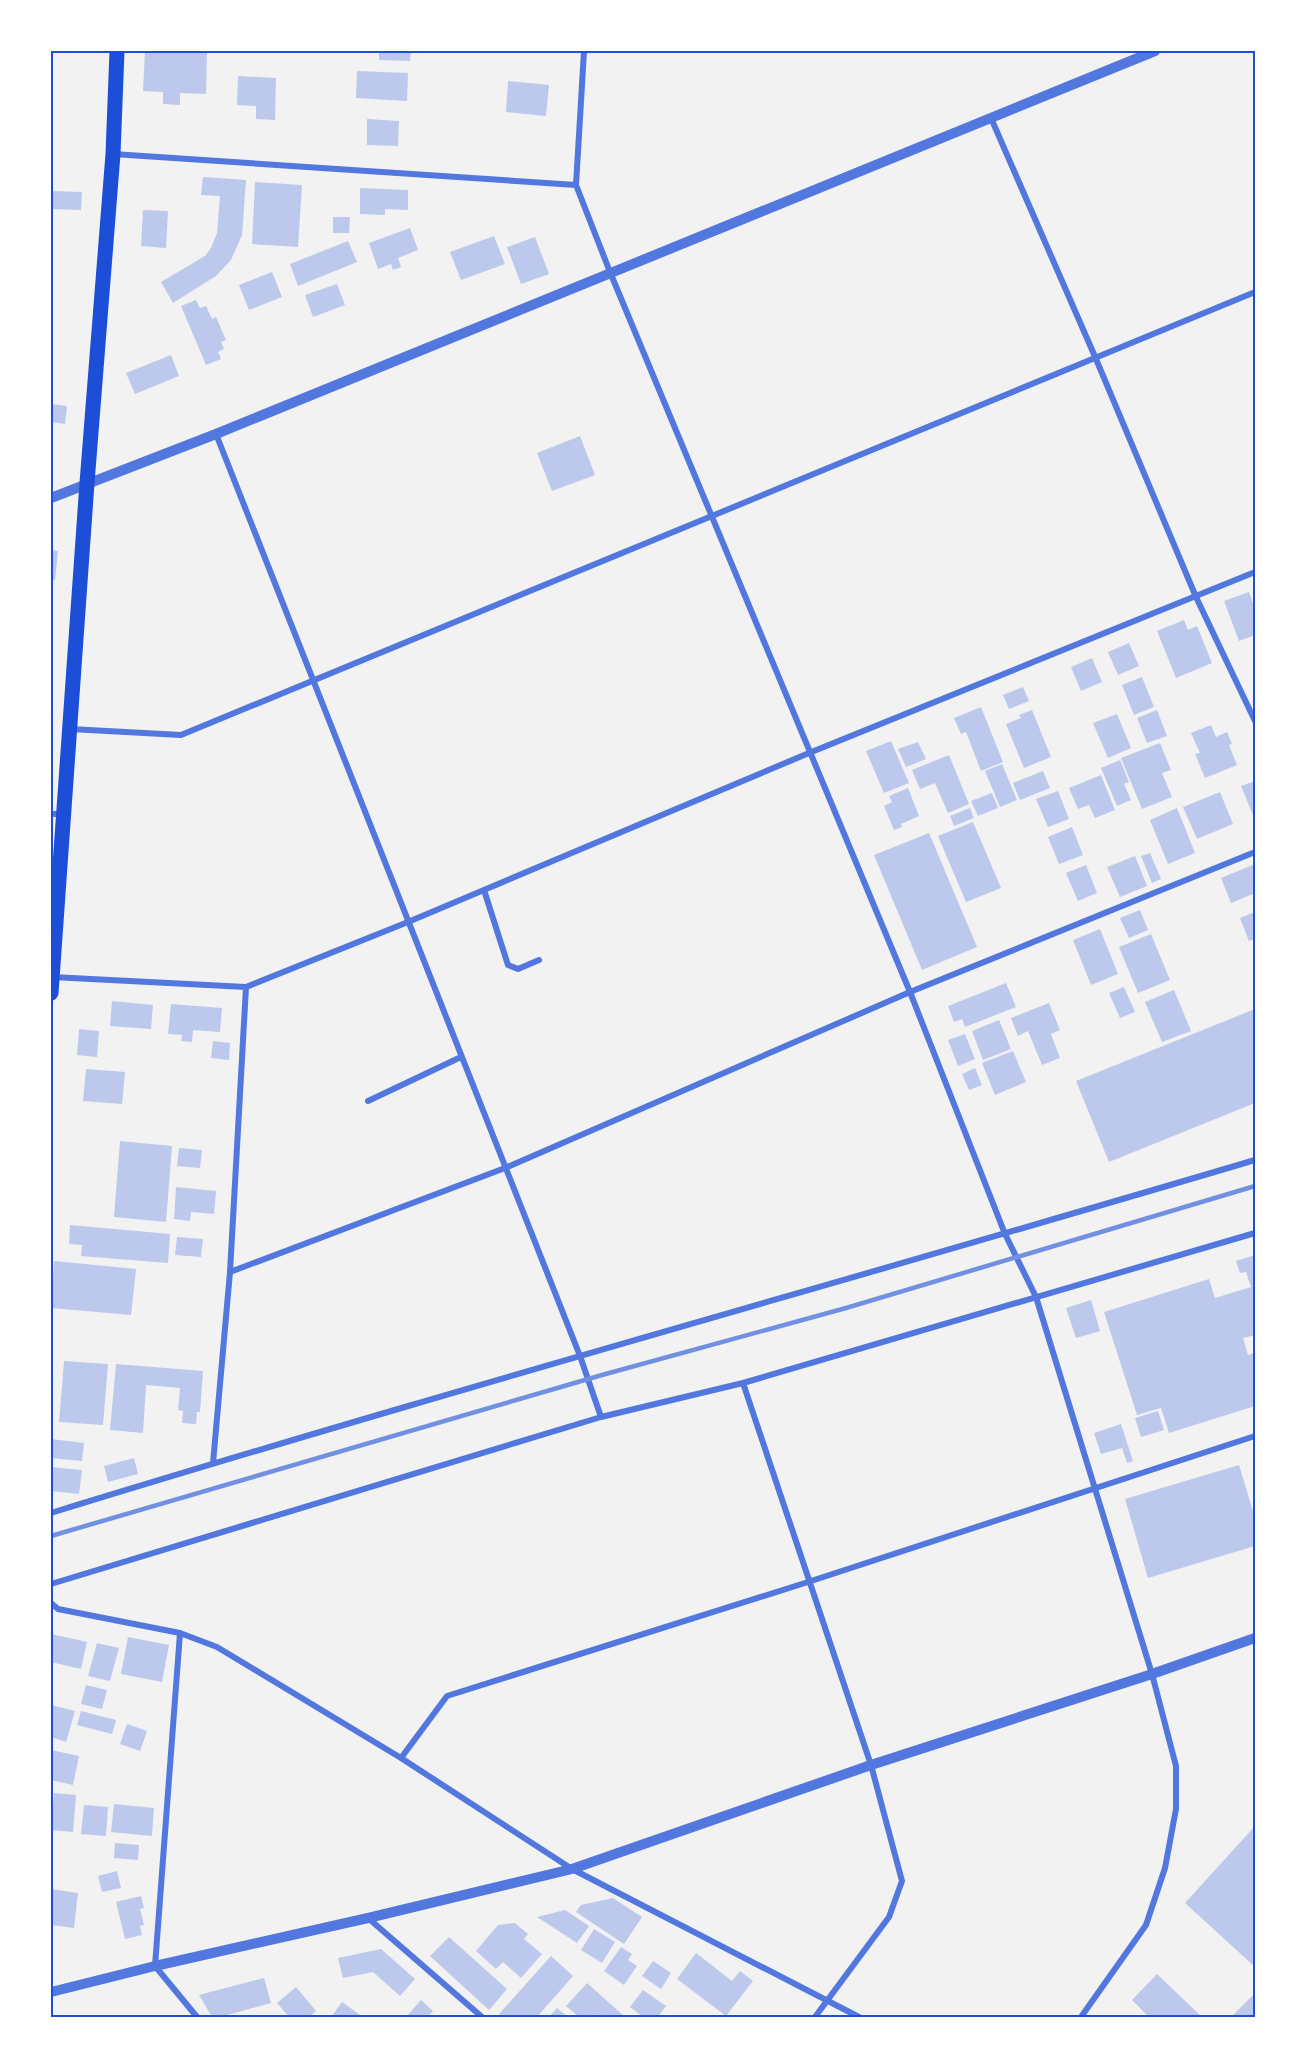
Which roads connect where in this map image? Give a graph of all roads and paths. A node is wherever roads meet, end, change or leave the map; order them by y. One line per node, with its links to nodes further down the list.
1 (117, 51): 6 (main road)
2 (584, 51): 7 (street)
3 (1155, 51): 4 (street)
4 (1138, 54): 5 (street)
5 (991, 118): 8 (street); 10 (street)
6 (113, 154): 7 (street); 12 (main road)
7 (576, 185): 8 (street)
8 (610, 272): 11 (street); 14 (street)
9 (1255, 292): 10 (street)
10 (1096, 359): 14 (street); 16 (street)
11 (216, 434): 12 (street); 17 (street)
12 (87, 483): 13 (street); 19 (main road)
13 (51, 498)
14 (712, 514): 17 (street); 20 (street)
15 (1255, 572): 16 (street)
16 (1196, 597): 18 (street); 20 (street)
17 (312, 680): 19 (street); 24 (street)
18 (1255, 721)
19 (70, 729): 21 (main road)
20 (809, 753): 23 (street); 28 (street)
21 (57, 814): 26 (main road)
22 (1255, 852): 28 (street)
23 (484, 890): 24 (street); 25 (street)
24 (408, 922): 27 (street); 30 (street)
25 (539, 960)
26 (52, 977): 27 (street); 29 (main road)
27 (246, 987): 36 (street)
28 (910, 992): 33 (street); 35 (street)
29 (51, 993)
30 (461, 1056): 31 (street); 33 (street)
31 (368, 1101)
32 (1255, 1160): 35 (street)
33 (505, 1168): 36 (street); 38 (street)
34 (1255, 1233): 37 (street)
35 (1005, 1234): 37 (street); 38 (street)
36 (230, 1272): 42 (street)
37 (1036, 1297): 39 (street); 43 (street)
38 (580, 1356): 40 (street); 42 (street)
39 (743, 1383): 40 (street); 45 (street)
40 (601, 1417): 46 (street)
41 (1255, 1436): 43 (street)
42 (213, 1463): 44 (street)
43 (1096, 1488): 45 (street); 50 (street)
44 (51, 1514)
45 (808, 1582): 51 (street); 52 (street)
46 (51, 1584)
47 (51, 1603): 48 (street)
48 (180, 1633): 51 (street); 55 (street)
49 (1255, 1638): 50 (street)
50 (1152, 1674): 52 (street); 62 (street)
51 (401, 1758): 53 (street)
52 (871, 1765): 53 (street); 57 (street)
53 (572, 1869): 54 (street); 57 (street)
54 (368, 1918): 55 (street); 59 (street)
55 (155, 1966): 56 (street); 58 (street)
56 (51, 1992)
57 (829, 2001): 60 (street); 61 (street)
58 (197, 2017)
59 (482, 2017)
60 (815, 2017)
61 (859, 2017)
62 (1081, 2017)

